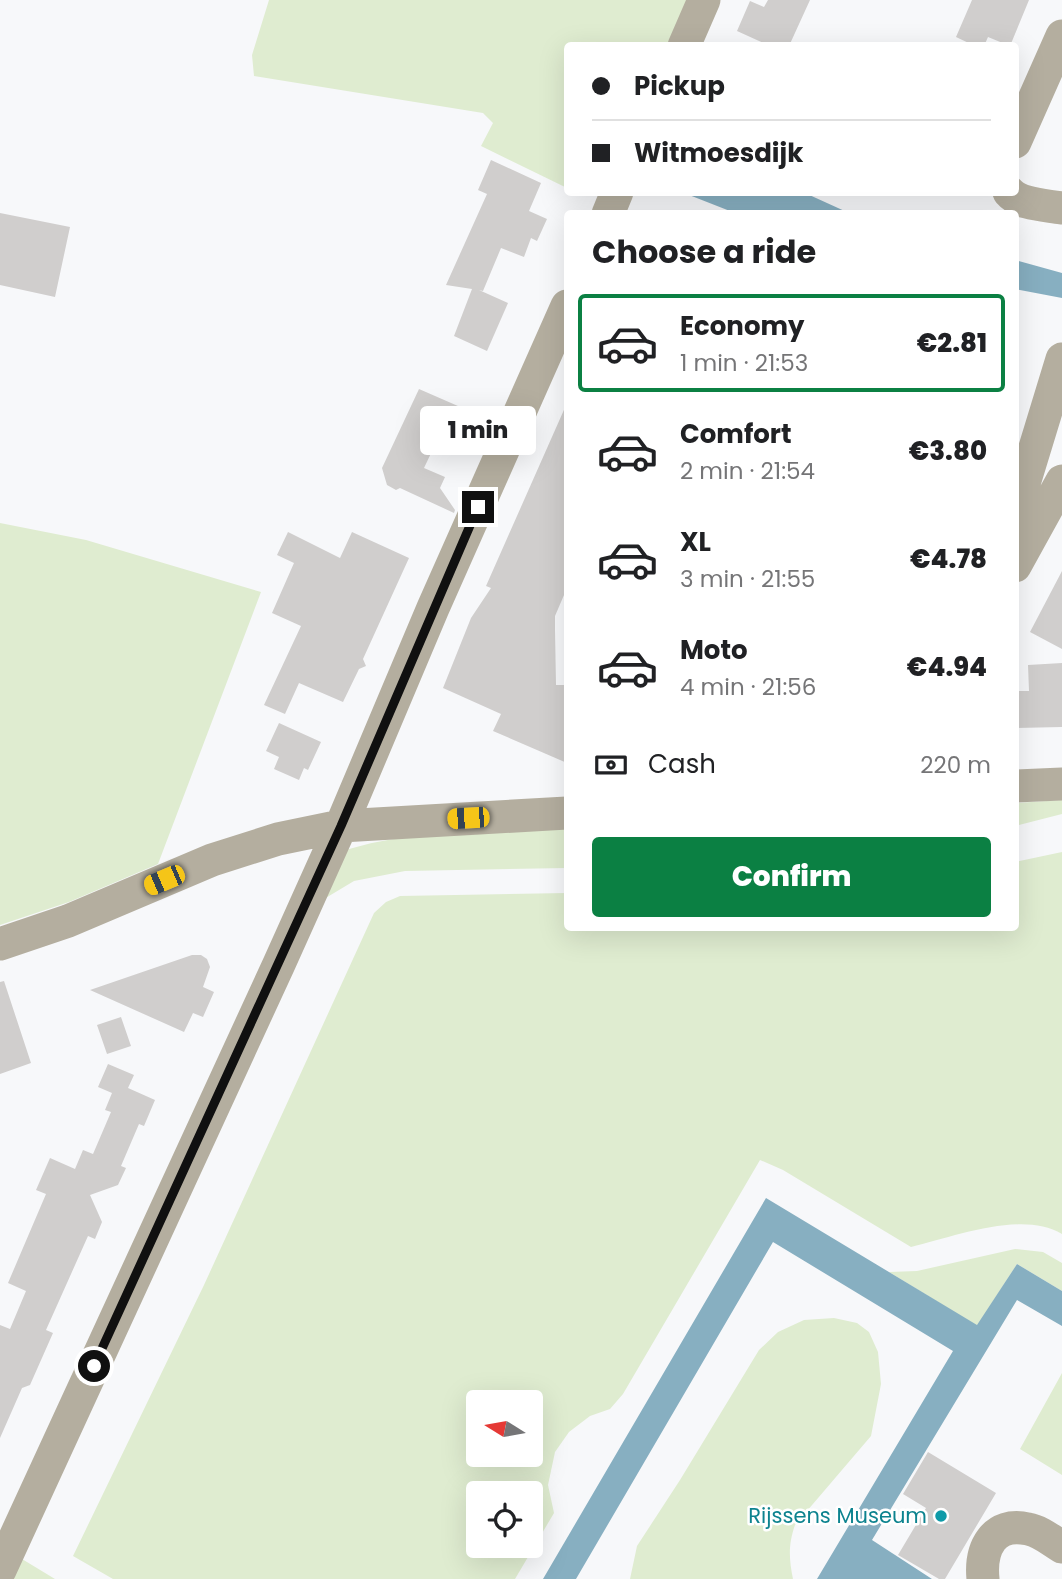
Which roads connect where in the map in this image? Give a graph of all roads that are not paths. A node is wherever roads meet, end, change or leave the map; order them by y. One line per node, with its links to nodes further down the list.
1 (705, 0): 3 (street)
2 (1062, 36): 4 (street)
3 (686, 42)
4 (1019, 133)
5 (1012, 196): 6 (street)
6 (1062, 208)
7 (564, 313): 15 (street)
8 (1062, 359): 10 (street)
9 (1062, 481): 11 (street)
10 (1019, 500)
11 (1019, 559)
12 (1062, 784): 13 (street)
13 (1019, 786)
14 (564, 813): 15 (street)
15 (341, 826): 16 (street); 18 (street)
16 (0, 944)
17 (1062, 1547): 19 (street)
18 (0, 1570)
19 (983, 1579)

